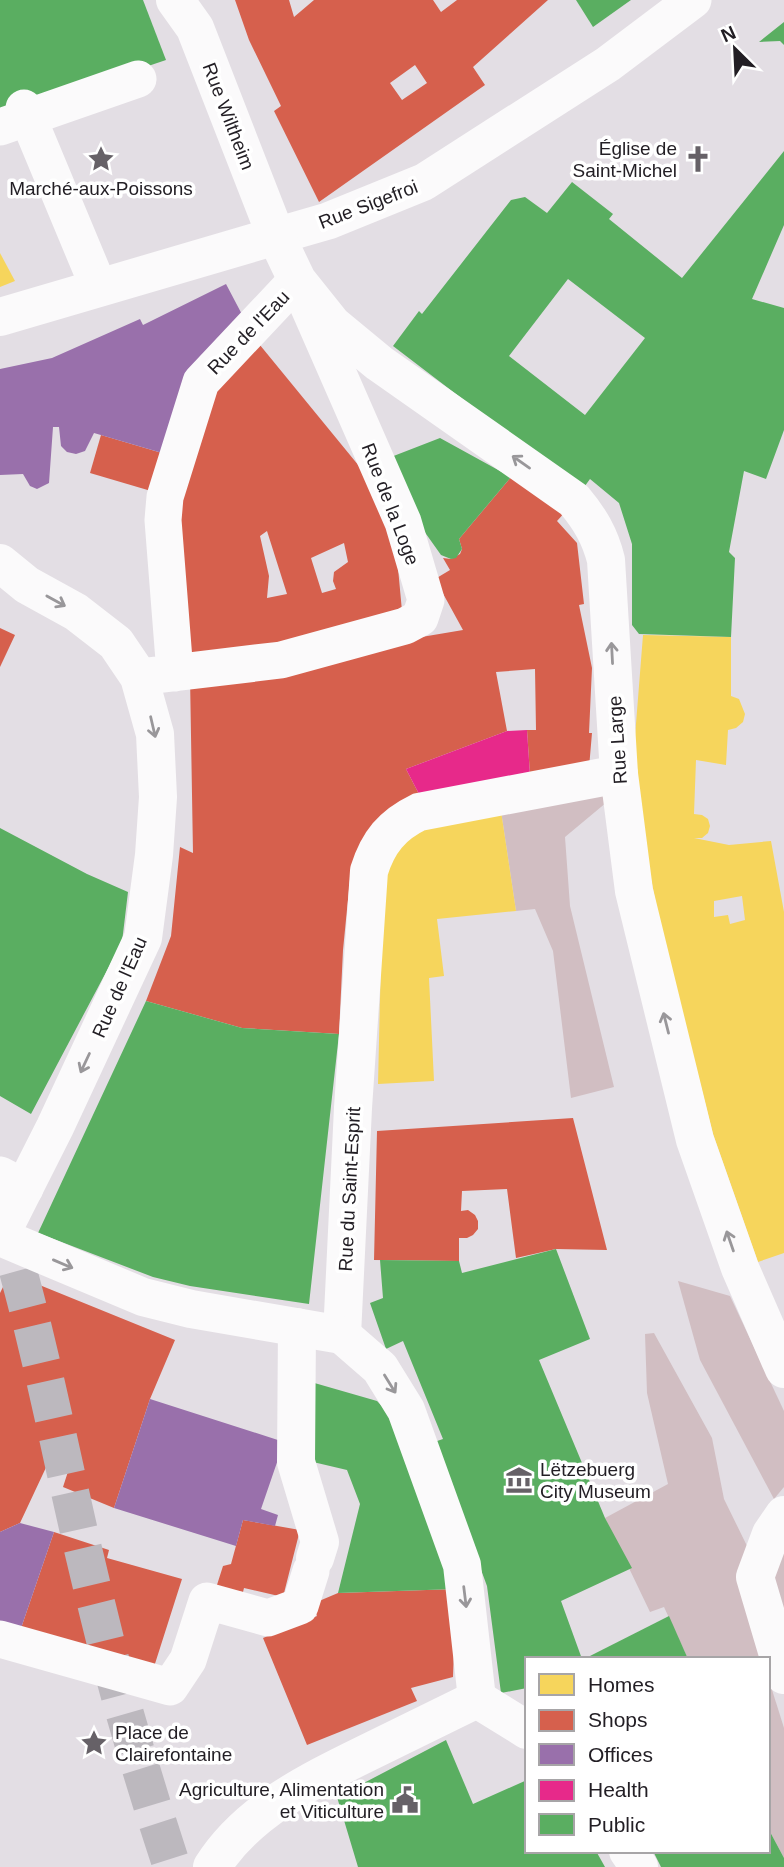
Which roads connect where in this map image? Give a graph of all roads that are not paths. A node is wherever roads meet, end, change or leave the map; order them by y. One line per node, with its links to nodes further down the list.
1 (175, 0): 5 (street, Rue Wiltheim)
2 (693, 0): 5 (street, Rue Sigefroi)
3 (138, 79): 4 (street)
4 (17, 117): 7 (street)
5 (276, 236): 6 (street, Rue Large); 7 (street, Rue Sigefroi)
6 (297, 280): 10 (street, Rue de l'Eau); 10 (street, Rue de la Loge); 11 (street, Rue Large, one-way to 6)
7 (99, 288): 8 (street, Rue Sigefroi)
8 (0, 317)
9 (0, 563): 10 (street, Rue de l'Eau, one-way to 10)
10 (157, 675): 12 (street, Rue de l'Eau, one-way to 12)
11 (619, 774): 15 (street, Rue du Saint-Esprit); 16 (street, Rue Large, one-way to 11)
12 (12, 1181): 13 (street, Rue de l'Eau)
13 (0, 1237): 14 (street, one-way to 14)
14 (297, 1327): 15 (street); 18 (street)
15 (342, 1335): 21 (street, one-way to 21)
16 (784, 1369)
17 (784, 1515): 20 (street)
18 (313, 1564): 19 (street)
19 (0, 1639)
20 (784, 1675)
21 (477, 1699): 22 (street); 23 (street)
22 (525, 1729)
23 (212, 1867)

